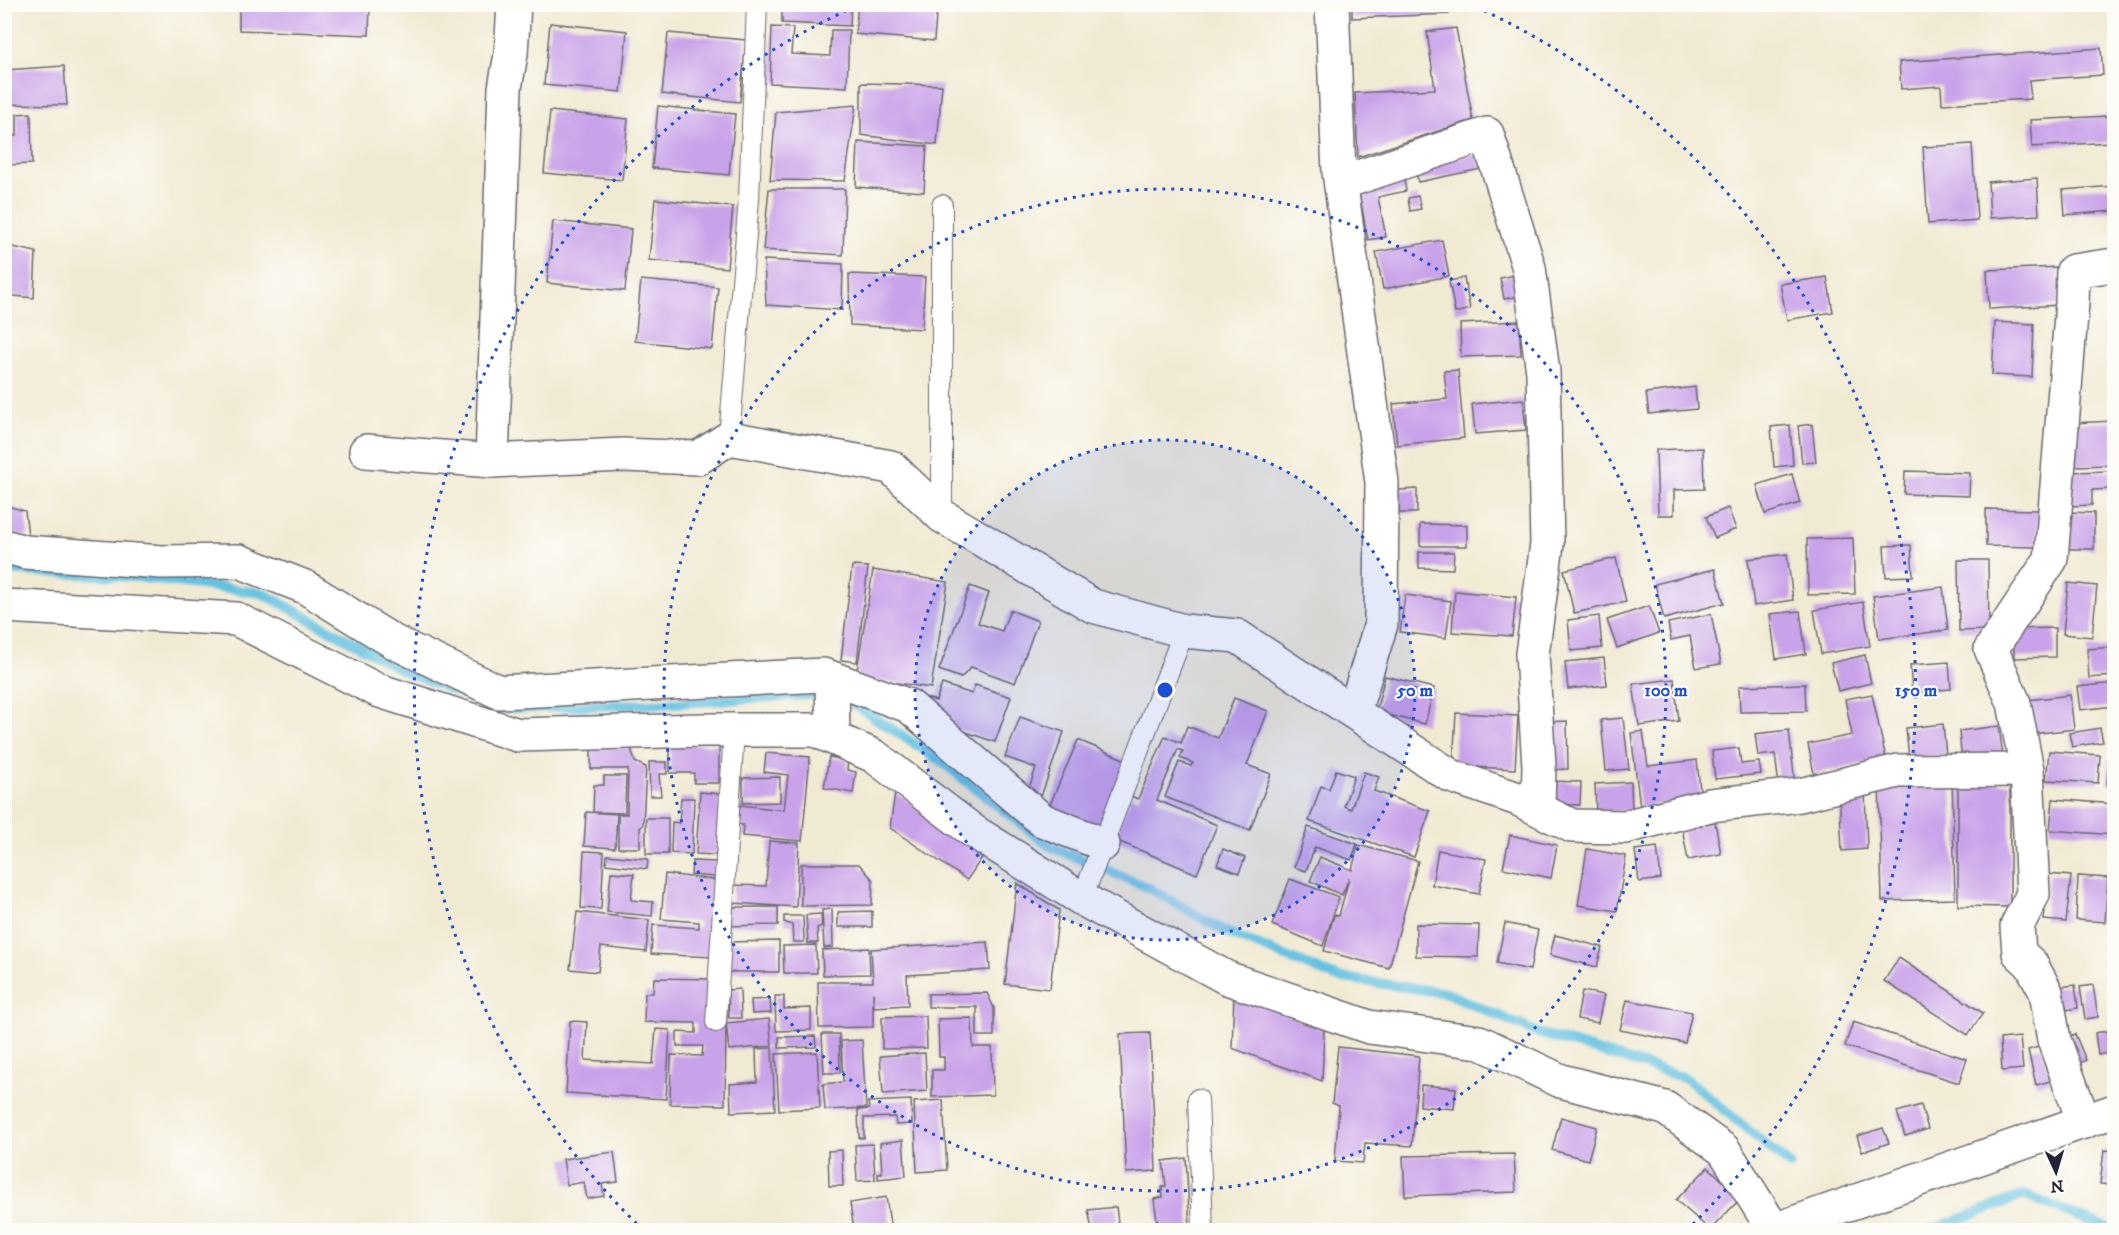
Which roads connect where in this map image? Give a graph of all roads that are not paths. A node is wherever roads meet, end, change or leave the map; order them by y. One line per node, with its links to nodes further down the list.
1 (514, 4): 9 (street)
2 (757, 4): 7 (lane)
3 (1332, 4): 4 (street)
4 (1341, 183): 16 (street); 21 (street)
5 (942, 205): 10 (lane)
6 (2115, 265): 20 (street)
7 (729, 438): 9 (street); 10 (street)
8 (366, 451): 9 (street)
9 (492, 461)
10 (942, 516): 13 (street)
11 (4, 546): 15 (street)
12 (4, 606): 17 (street)
13 (1184, 631): 16 (street); 22 (lane)
14 (832, 678): 15 (street); 19 (street); 22 (street)
15 (499, 692): 17 (street)
16 (1354, 712): 21 (street)
17 (495, 728): 18 (street)
18 (734, 730): 19 (street); 24 (lane)
19 (833, 737): 23 (street)
20 (2027, 770): 21 (street); 27 (street)
21 (1538, 808)
22 (1102, 844): 23 (lane)
23 (1085, 892): 29 (street)
24 (716, 1022)
25 (1197, 1099): 28 (lane)
26 (2115, 1111): 27 (street)
27 (2084, 1122): 29 (street)
28 (1203, 1230)
29 (1774, 1230)

